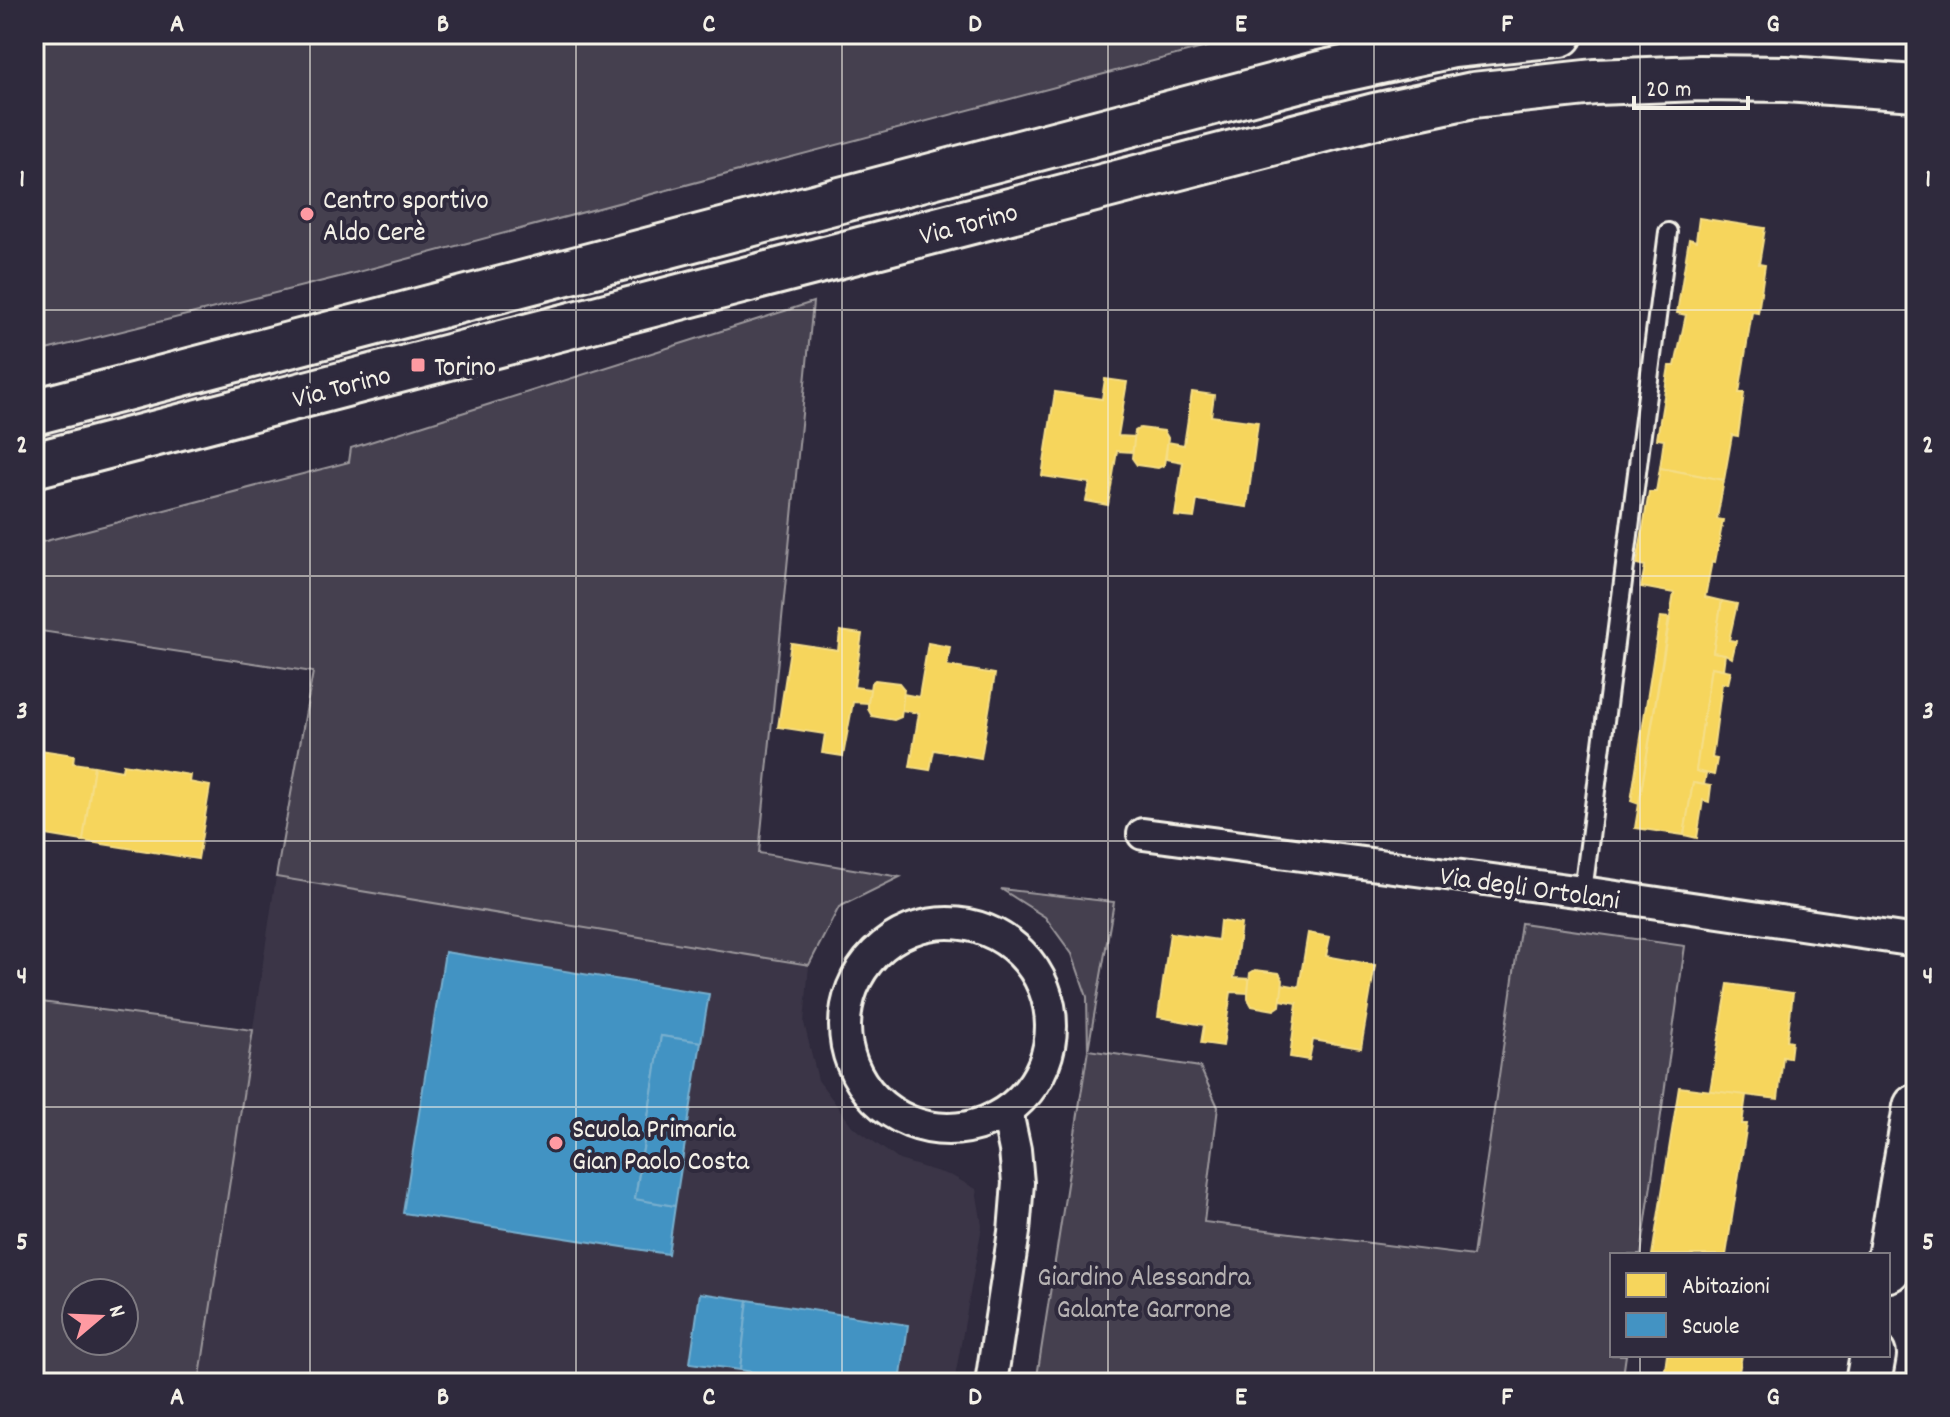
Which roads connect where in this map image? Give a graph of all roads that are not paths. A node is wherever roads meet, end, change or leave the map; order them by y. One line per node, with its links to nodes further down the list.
1 (1560, 34): 4 (main road, Via Torino)
2 (1916, 88): 5 (main road, Via Torino)
3 (1668, 232): 7 (lane)
4 (34, 412)
5 (34, 465)
6 (1143, 834): 7 (street, Via degli Ortolani)
7 (1583, 892): 8 (street, Via degli Ortolani)
8 (1916, 941)
9 (1916, 1107): 11 (main road)
10 (1007, 1112): 10 (street); 13 (street)
11 (1890, 1257)
12 (1873, 1357): 14 (main road)
13 (991, 1383)
14 (1868, 1383)

